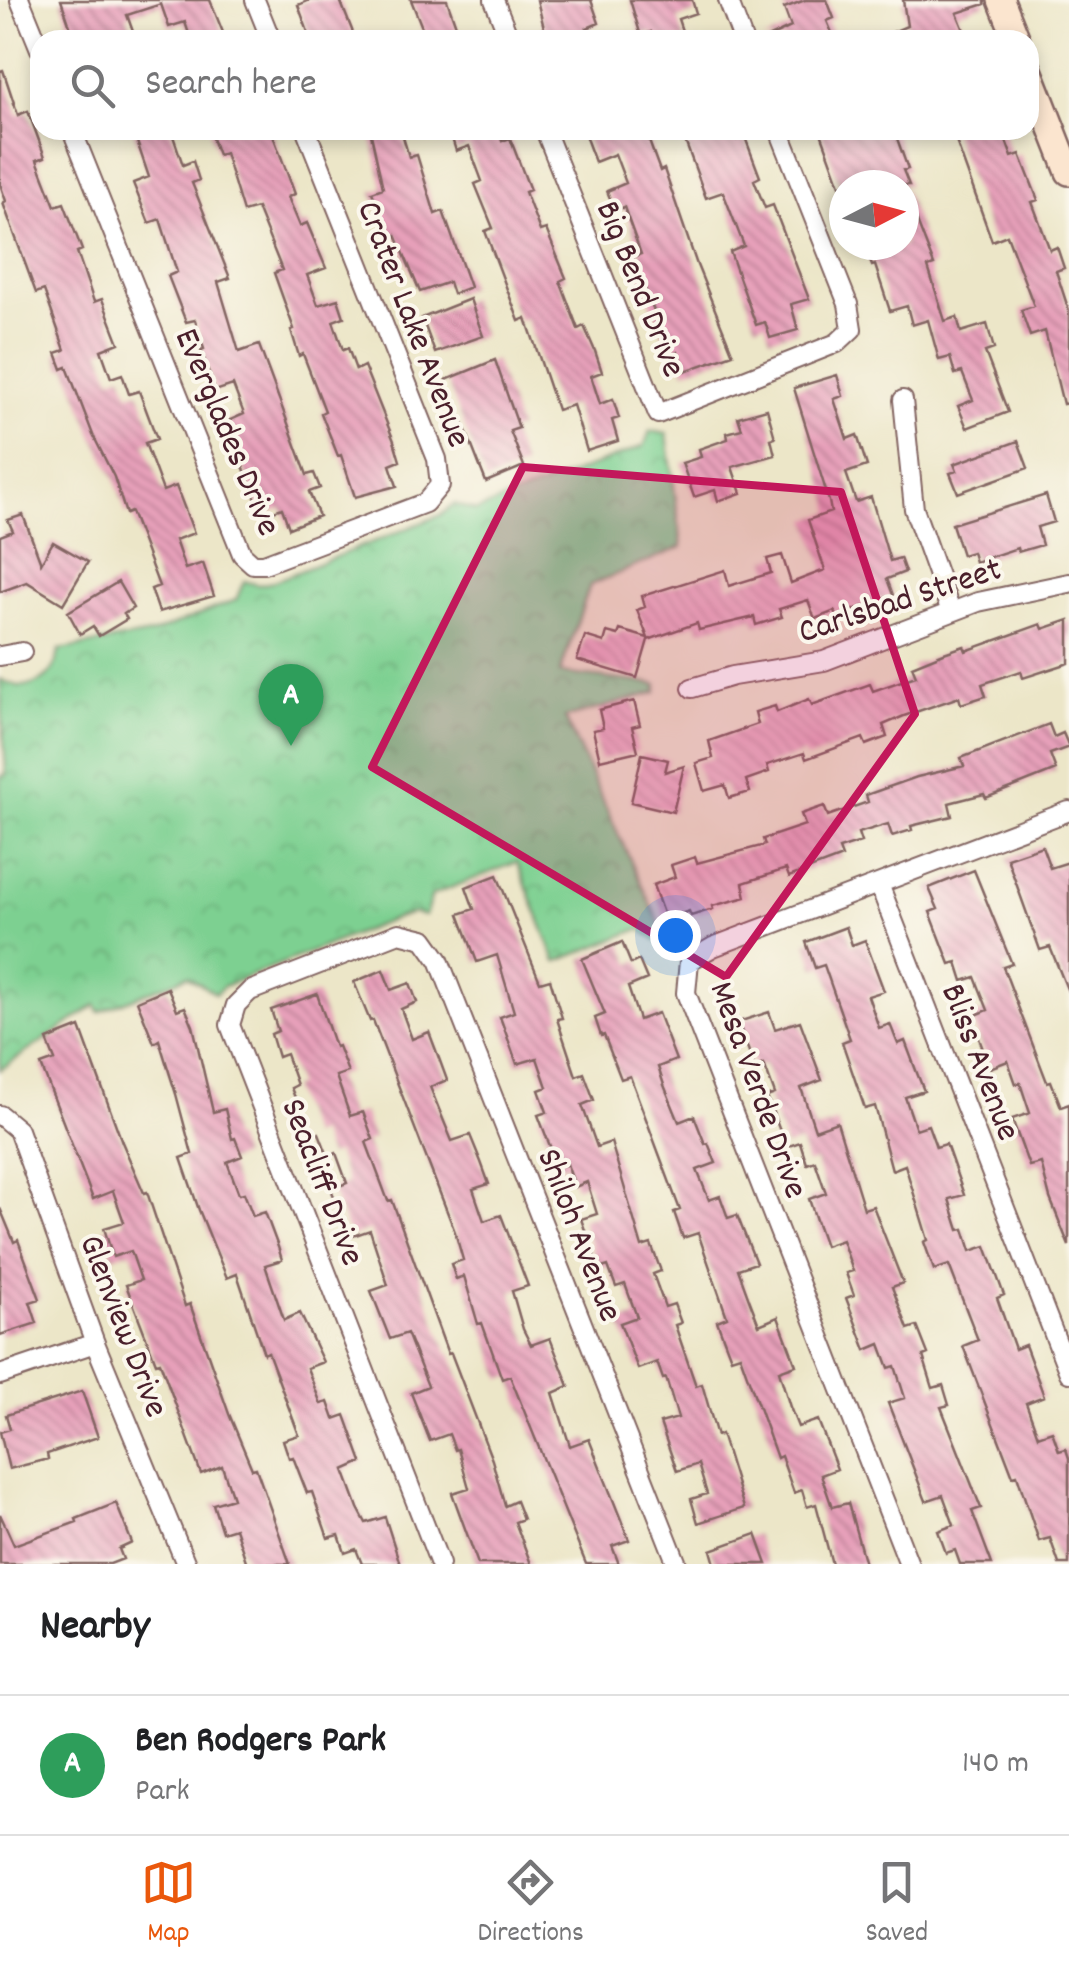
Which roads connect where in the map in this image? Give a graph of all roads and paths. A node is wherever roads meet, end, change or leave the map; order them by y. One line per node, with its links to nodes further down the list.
1 (20, 0): 6 (street)
2 (255, 0): 7 (street)
3 (494, 0): 8 (street)
4 (728, 0): 9 (street)
5 (1001, 0): 10 (street)
6 (32, 30)
7 (267, 30)
8 (506, 30)
9 (740, 30)
10 (1013, 30)
11 (1039, 96): 16 (street)
12 (76, 140): 18 (street, Everglades Drive)
13 (310, 140): 18 (street, Crater Lake Avenue)
14 (549, 140): 15 (street, Big Bend Drive)
15 (783, 140)
16 (1069, 172)
17 (902, 400): 20 (street)
18 (440, 485)
19 (1069, 583): 20 (street, Carlsbad Street)
20 (951, 612): 23 (street, Carlsbad Street)
21 (22, 652): 22 (street)
22 (0, 656)
23 (692, 688)
24 (1069, 811): 25 (street, Mesa Verde Drive)
25 (879, 884): 29 (street, Bliss Avenue); 34 (street, Mesa Verde Drive)
26 (416, 935): 32 (street, Seacliff Drive); 33 (street, Shiloh Avenue)
27 (0, 1115): 28 (street, Glenview Drive)
28 (95, 1343): 30 (street); 31 (street, Glenview Drive)
29 (1069, 1372)
30 (0, 1376)
31 (186, 1564)
32 (440, 1564)
33 (676, 1564)
34 (909, 1564)

